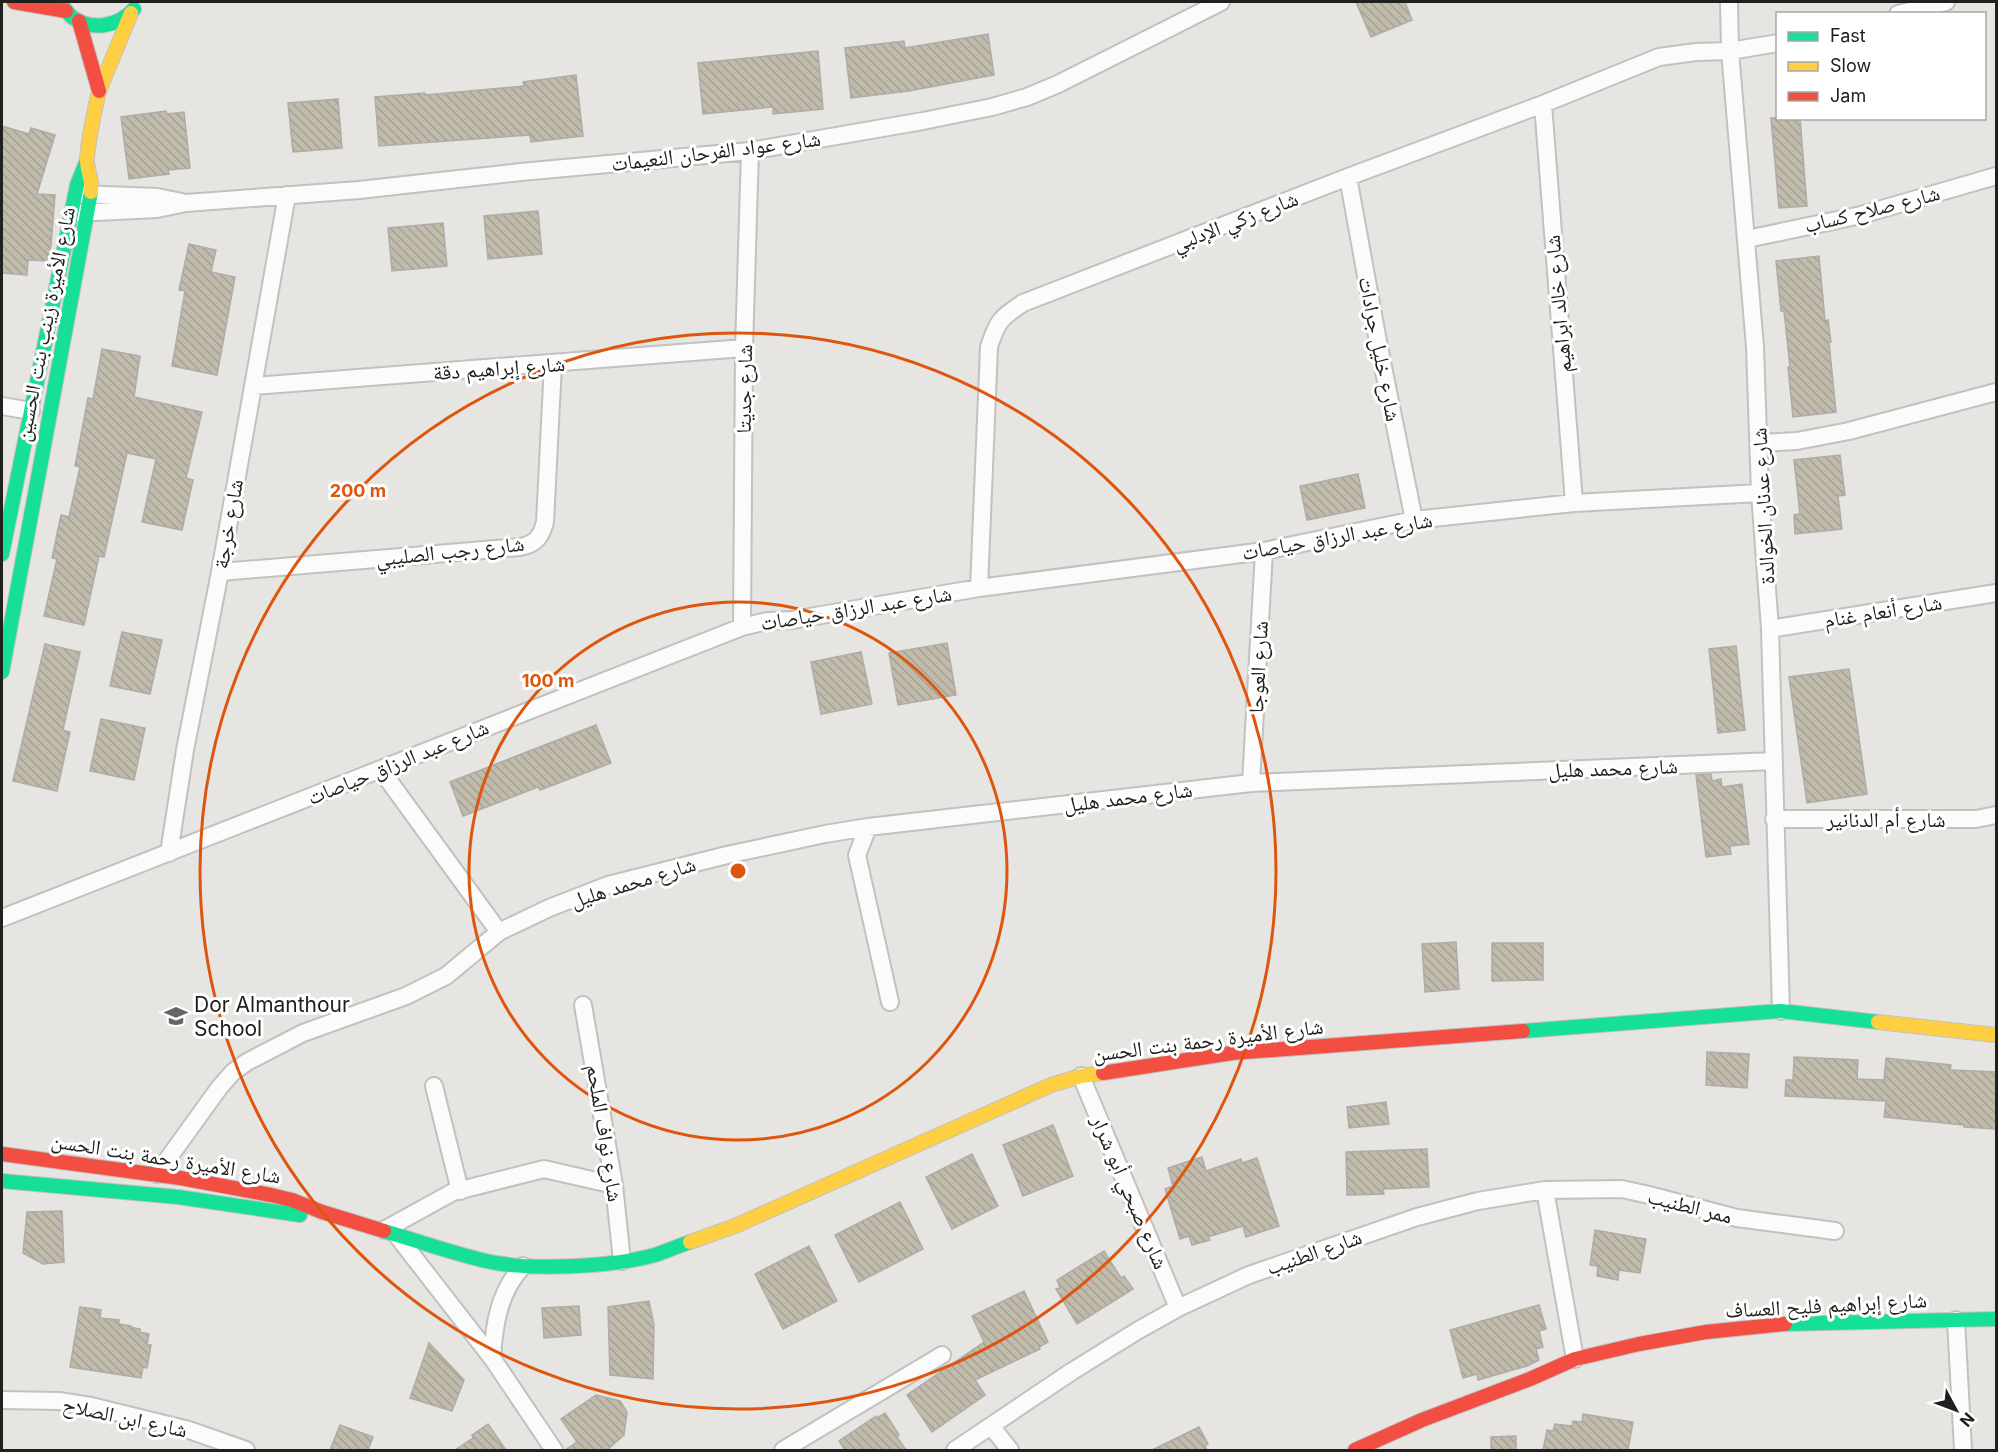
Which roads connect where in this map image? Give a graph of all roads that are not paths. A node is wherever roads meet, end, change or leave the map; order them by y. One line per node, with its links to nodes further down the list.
1 (14, 2): 5 (street)
2 (1221, 2): 13 (street, شارع عواد الفرحان النعيمات)
3 (1729, 2): 10 (street, شارع عدنان الخوالدة)
4 (1946, 2): 7 (street)
5 (63, 6): 8 (street)
6 (134, 7): 8 (street); 11 (street, شارع الأميرة زينب بنت الحسين)
7 (1906, 12)
8 (79, 21): 11 (street, شارع الأميرة زينب بنت الحسين)
9 (1776, 43): 10 (street, شارع زكي الإدلبي)
10 (1730, 51): 12 (street, شارع زكي الإدلبي); 20 (street, شارع عدنان الخوالدة)
11 (99, 91): 16 (street, شارع الأميرة زينب بنت الحسين)
12 (1543, 104): 15 (street, شارع زكي الإدلبي); 29 (street, شارع خالد ابراهيم)
13 (750, 151): 17 (street, شارع عواد الفرحان النعيمات); 21 (street, شارع جديتا)
14 (1996, 176): 20 (street, شارع صلاح كساب)
15 (1348, 177): 30 (street, شارع خليل جرادات); 34 (street, شارع زكي الإدلبي)
16 (83, 194): 18 (street, شارع عواد الفرحان النعيمات); 19 (street, شارع الأميرة زينب بنت الحسين)
17 (287, 195): 18 (street, شارع عواد الفرحان النعيمات); 23 (street, شارع خرجة)
18 (186, 203): 19 (street, شارع عواد الفرحان النعيمات)
19 (80, 213): 26 (street, شارع الأميرة زينب بنت الحسين); 36 (street, شارع الأميرة زينب بنت الحسين)
20 (1747, 239): 27 (street, شارع عدنان الخوالدة)
21 (744, 348): 22 (street, شارع إبراهيم دقة); 37 (street, شارع جديتا)
22 (554, 364): 23 (street, شارع إبراهيم دقة); 33 (street, شارع رجب الصليبي)
23 (253, 386): 33 (street, شارع خرجة)
24 (1996, 392): 27 (street)
25 (2, 406): 26 (street)
26 (31, 411): 32 (street, شارع الأميرة زينب بنت الحسين)
27 (1759, 442): 28 (street, شارع عدنان الخوالدة)
28 (1760, 493): 29 (street, شارع عبد الرزاق حياصات); 38 (street, شارع عدنان الخوالدة)
29 (1574, 503): 30 (street, شارع عبد الرزاق حياصات)
30 (1414, 520): 31 (street, شارع عبد الرزاق حياصات)
31 (1264, 551): 34 (street, شارع عبد الرزاق حياصات); 42 (street, شارع العوجا)
32 (2, 554)
33 (220, 572): 46 (street, شارع خرجة)
34 (979, 588): 37 (street, شارع عبد الرزاق حياصات)
35 (1996, 593): 38 (street, شارع أنعام غنام)
36 (5, 626): 39 (street, شارع الأميرة زينب بنت الحسين)
37 (742, 627): 41 (street, شارع عبد الرزاق حياصات)
38 (1770, 629): 40 (street, شارع عدنان الخوالدة)
39 (2, 672)
40 (1774, 761): 42 (street, شارع محمد هليل); 44 (street, شارع عدنان الخوالدة)
41 (381, 770): 46 (street, شارع عبد الرزاق حياصات); 48 (street)
42 (1251, 783): 45 (street, شارع محمد هليل)
43 (1996, 815): 44 (street, شارع أم الدنانير)
44 (1774, 819): 51 (street, شارع عدنان الخوالدة)
45 (868, 827): 48 (street, شارع محمد هليل); 49 (street)
46 (169, 853): 47 (street, شارع عبد الرزاق حياصات)
47 (2, 918)
48 (499, 932): 56 (street, شارع محمد هليل)
49 (890, 1002)
50 (583, 1005): 58 (street, شارع نواف الملحم)
51 (1781, 1011): 52 (street, شارع الأميرة رحمة بنت الحسن); 53 (street, شارع الأميرة رحمة بنت الحسن)
52 (1996, 1035)
53 (1082, 1076): 64 (street, شارع الأميرة رحمة بنت الحسن); 66 (street, شارع صبحي أبو شرار)
54 (434, 1086): 60 (street)
55 (6, 1153): 56 (street, شارع الأميرة رحمة بنت الحسن)
56 (157, 1174): 61 (street, شارع الأميرة رحمة بنت الحسن)
57 (2, 1181): 61 (street, شارع الأميرة رحمة بنت الحسن)
58 (614, 1185): 60 (street); 64 (street, شارع نواف الملحم)
59 (1545, 1190): 62 (street, ممر الطنيب); 66 (street, شارع الطنيب); 71 (street)
60 (460, 1191): 63 (street)
61 (322, 1212): 63 (street, شارع الأميرة رحمة بنت الحسن)
62 (1835, 1231)
63 (390, 1232): 65 (street, شارع الأميرة رحمة بنت الحسن); 70 (street)
64 (622, 1261): 65 (street, شارع الأميرة رحمة بنت الحسن)
65 (523, 1266): 70 (street)
66 (1178, 1308): 73 (street, شارع الطنيب)
67 (1996, 1318): 68 (street, شارع إبراهيم فليح العساف)
68 (1956, 1320): 71 (street, شارع إبراهيم فليح العساف); 80 (street)
69 (942, 1355): 74 (street)
70 (492, 1358): 76 (street)
71 (1575, 1359): 79 (street, شارع إبراهيم فليح العساف)
72 (2, 1400): 75 (street, شارع ابن الصلاح)
73 (991, 1426): 77 (street, شارع الطنيب); 78 (street)
74 (777, 1447)
75 (246, 1450)
76 (554, 1450)
77 (955, 1450)
78 (1010, 1450)
79 (1355, 1450)
80 (1963, 1450)

